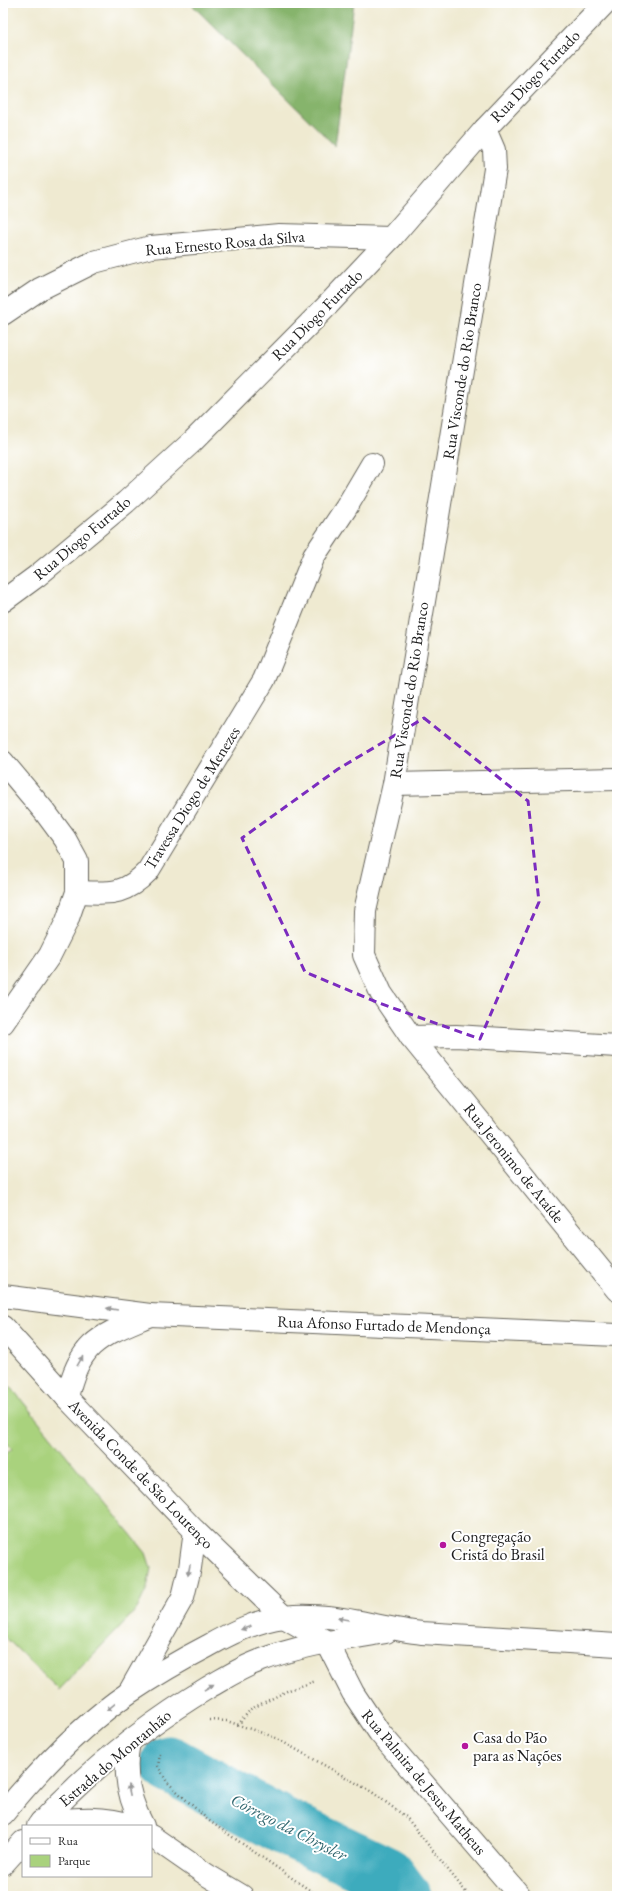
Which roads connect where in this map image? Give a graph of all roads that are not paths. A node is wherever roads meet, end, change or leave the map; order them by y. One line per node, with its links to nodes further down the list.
1 (605, 3): 2 (street, Rua Diogo Furtado)
2 (485, 129): 3 (street, Rua Diogo Furtado); 9 (street, Rua Visconde do Rio Branco)
3 (391, 238): 4 (street, Rua Ernesto Rosa da Silva); 6 (street, Rua Diogo Furtado)
4 (3, 314)
5 (372, 464): 10 (street, Travessa Diogo de Menezes)
6 (3, 600)
7 (3, 762): 10 (street)
8 (617, 779): 9 (street)
9 (394, 784): 12 (street, Rua Visconde do Rio Branco)
10 (77, 892): 11 (street)
11 (3, 1023)
12 (411, 1037): 13 (street); 14 (street, Rua Jeronimo de Ataíde)
13 (617, 1046)
14 (617, 1290)
15 (3, 1296): 16 (street, Rua Afonso Furtado de Mendonça, one-way to 15)
16 (150, 1315): 18 (street, Rua Afonso Furtado de Mendonça); 19 (street, Rua Afonso Furtado de Mendonça, one-way to 16)
17 (3, 1327): 19 (street, Avenida Conde de São Lourenço)
18 (617, 1335)
19 (67, 1398): 20 (street, Avenida Conde de São Lourenço)
20 (195, 1531): 21 (street, Avenida Conde de São Lourenço); 25 (street, one-way to 25)
21 (284, 1617): 22 (street, one-way to 21); 23 (street); 25 (street, one-way to 25)
22 (395, 1630): 23 (street, Estrada do Montanhão); 24 (street)
23 (327, 1642): 26 (street, Estrada do Montanhão, one-way to 23); 35 (street, Rua Palmira de Jesus Matheus)
24 (617, 1646)
25 (129, 1693): 27 (street, one-way to 27)
26 (129, 1742): 28 (street, Estrada do Montanhão); 30 (street, one-way to 26)
27 (3, 1814)
28 (40, 1824): 29 (street)
29 (130, 1825)
30 (142, 1825)
31 (152, 1837): 34 (street)
32 (22, 1843): 33 (street)
33 (3, 1864)
34 (242, 1896)
35 (520, 1896)

